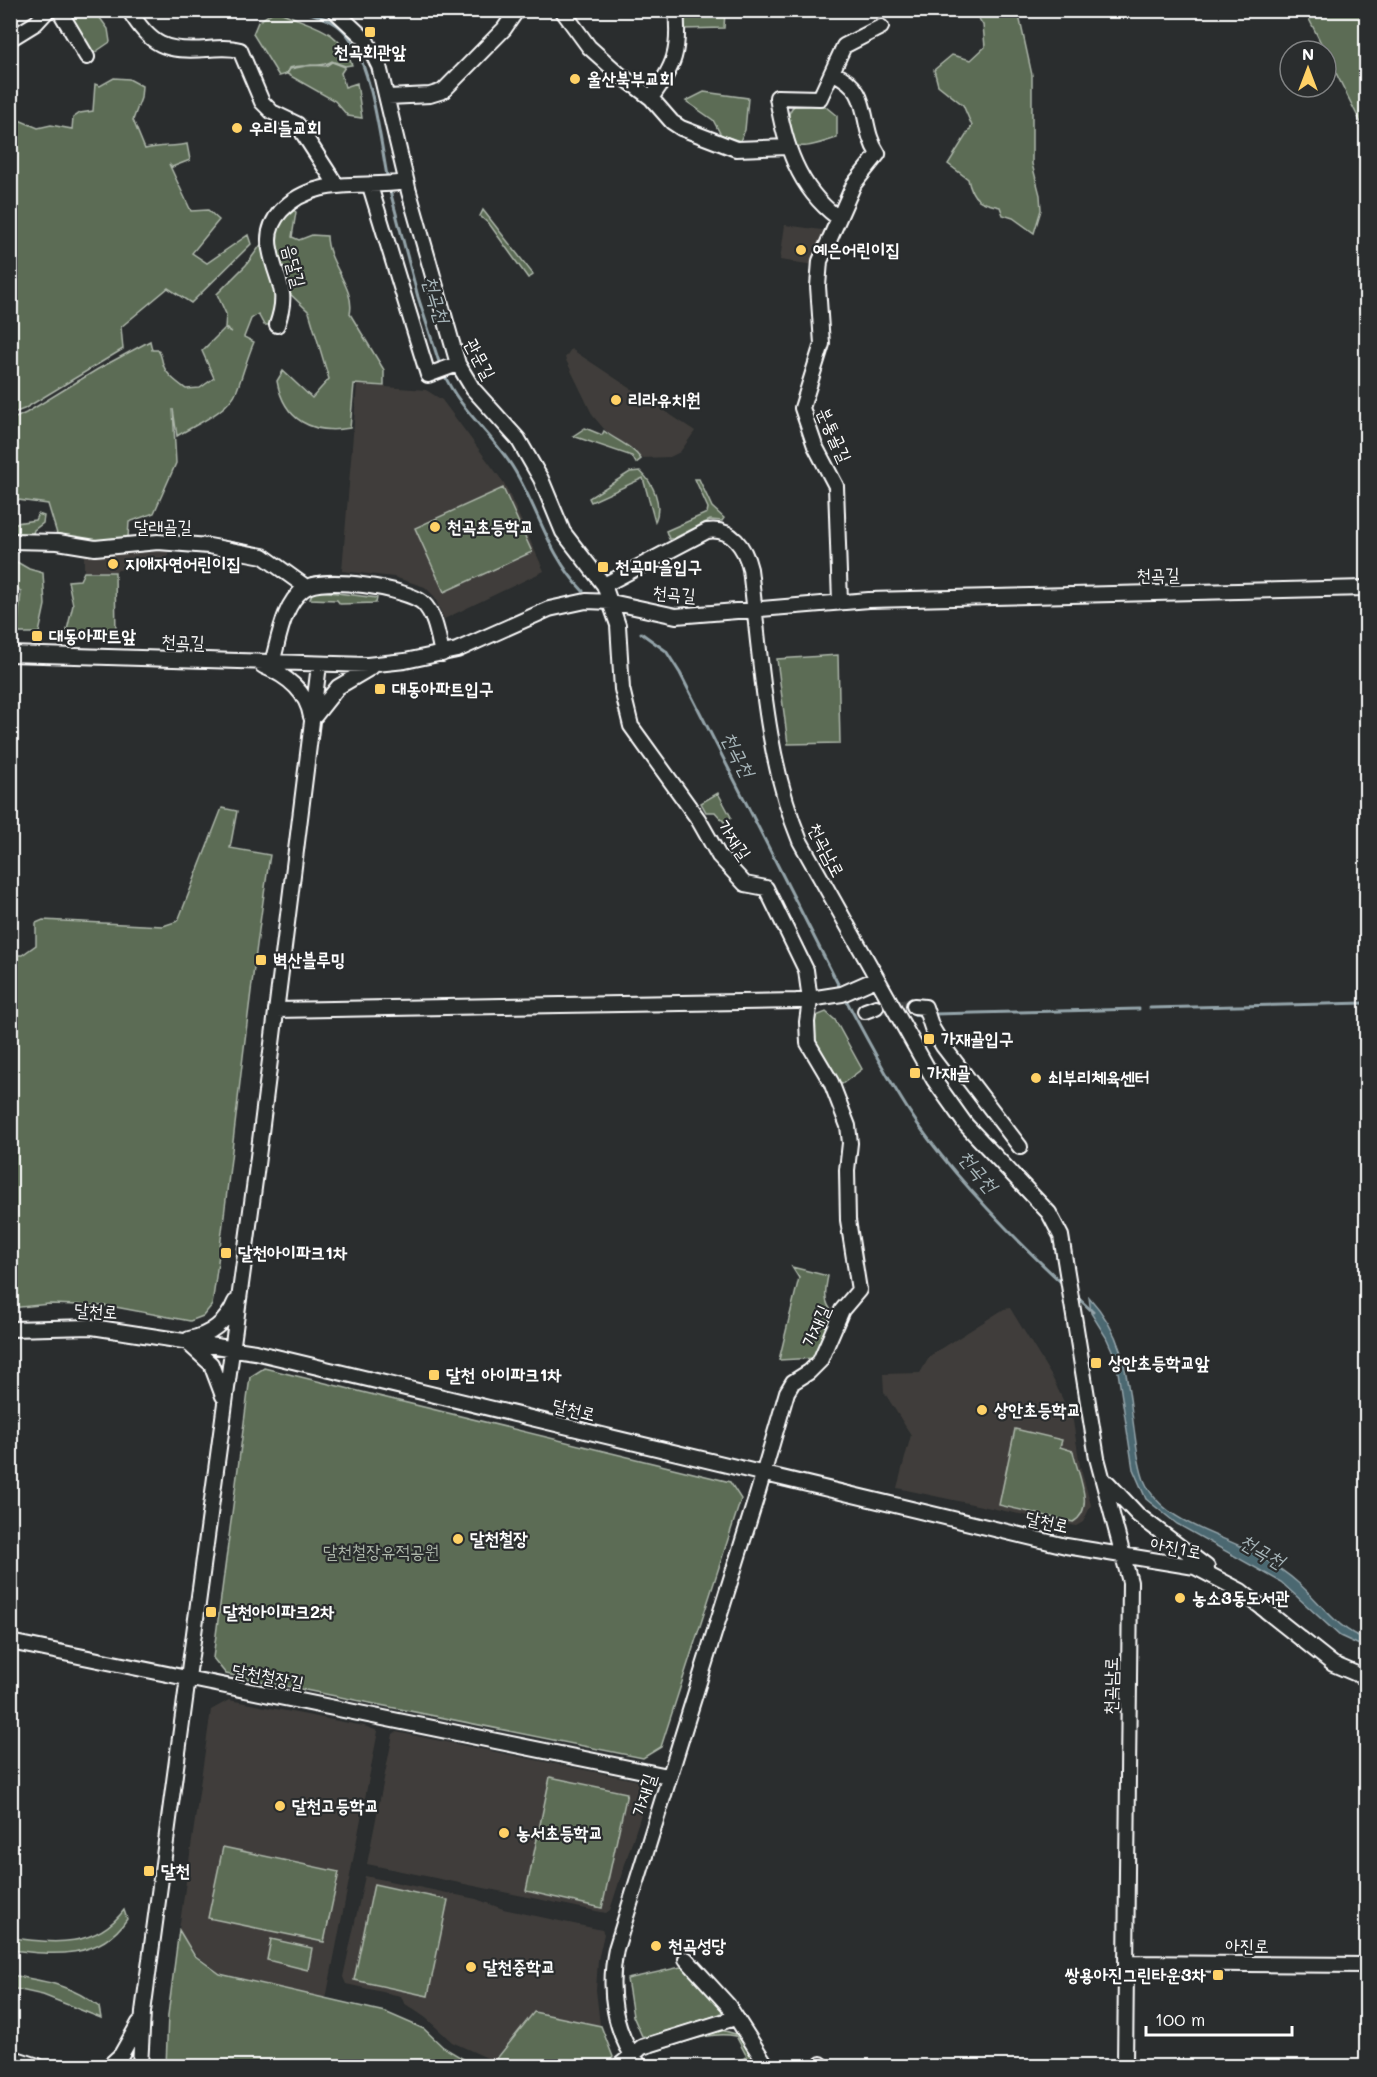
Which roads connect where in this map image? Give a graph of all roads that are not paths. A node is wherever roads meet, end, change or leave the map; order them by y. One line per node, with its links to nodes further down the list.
1 (48, 10): 9 (street)
2 (59, 10): 10 (street)
3 (129, 10): 16 (street)
4 (334, 10): 12 (street, 관문길)
5 (517, 10): 12 (street)
6 (562, 10): 13 (street)
7 (676, 10): 13 (street)
8 (881, 27): 11 (street)
9 (10, 39)
10 (87, 57)
11 (833, 73): 14 (street); 18 (street, 분통골길)
12 (387, 97): 15 (street, 관문길)
13 (651, 98): 14 (street)
14 (788, 147): 18 (street)
15 (403, 182): 17 (street, 음달길); 20 (street, 관문길)
16 (338, 186): 17 (street, 음달길); 19 (street, 음달길)
17 (373, 186): 20 (street)
18 (837, 218): 26 (street, 분통골길)
19 (278, 325)
20 (456, 365): 22 (street, 관문길)
21 (10, 541): 23 (street, 달래골길)
22 (603, 585): 25 (street, 관문길); 27 (street, 천곡남로)
23 (306, 587): 29 (street); 31 (street)
24 (1366, 588): 26 (street, 천곡길)
25 (611, 602): 27 (street, 천곡길); 29 (street, 천곡길); 36 (street, 가재길)
26 (840, 602): 27 (street, 천곡길)
27 (755, 609): 35 (street, 천곡남로)
28 (10, 654): 30 (street, 천곡길)
29 (442, 654): 32 (street, 천곡길)
30 (252, 663): 31 (street, 천곡길); 34 (street)
31 (272, 663): 33 (street, 천곡길)
32 (384, 664): 33 (street, 천곡길); 34 (street)
33 (319, 665): 34 (street)
34 (311, 723): 38 (street)
35 (876, 979): 36 (street); 45 (street, 천곡남로)
36 (810, 1000): 38 (street); 46 (street, 가재길)
37 (914, 1006): 39 (street)
38 (276, 1010): 40 (street)
39 (1020, 1147)
40 (240, 1291): 42 (street); 43 (street)
41 (10, 1329): 42 (street, 달천로)
42 (181, 1340): 43 (street, 달천로); 44 (street)
43 (232, 1348): 44 (street); 46 (street, 달천로)
44 (224, 1408): 51 (street)
45 (1101, 1471): 47 (street, 천곡남로); 48 (street)
46 (764, 1474): 47 (street, 달천로); 52 (street, 가재길)
47 (1125, 1557): 48 (street, 아진1로); 54 (street, 천곡남로)
48 (1223, 1580): 50 (street, 아진1로)
49 (10, 1642): 51 (street)
50 (1366, 1678)
51 (188, 1680): 52 (street, 달천철장길); 56 (street)
52 (669, 1776): 58 (street, 가재길)
53 (686, 1959): 57 (street)
54 (1126, 1963): 55 (street, 아진로); 66 (street, 천곡남로)
55 (1366, 1965)
56 (142, 2012): 61 (street); 62 (street)
57 (735, 2018): 58 (street); 65 (street)
58 (631, 2054): 63 (street); 64 (street, 가재길)
59 (10, 2057): 60 (street)
60 (38, 2067)
61 (110, 2067)
62 (140, 2067)
63 (619, 2067)
64 (640, 2067)
65 (766, 2067)
66 (1125, 2067)

